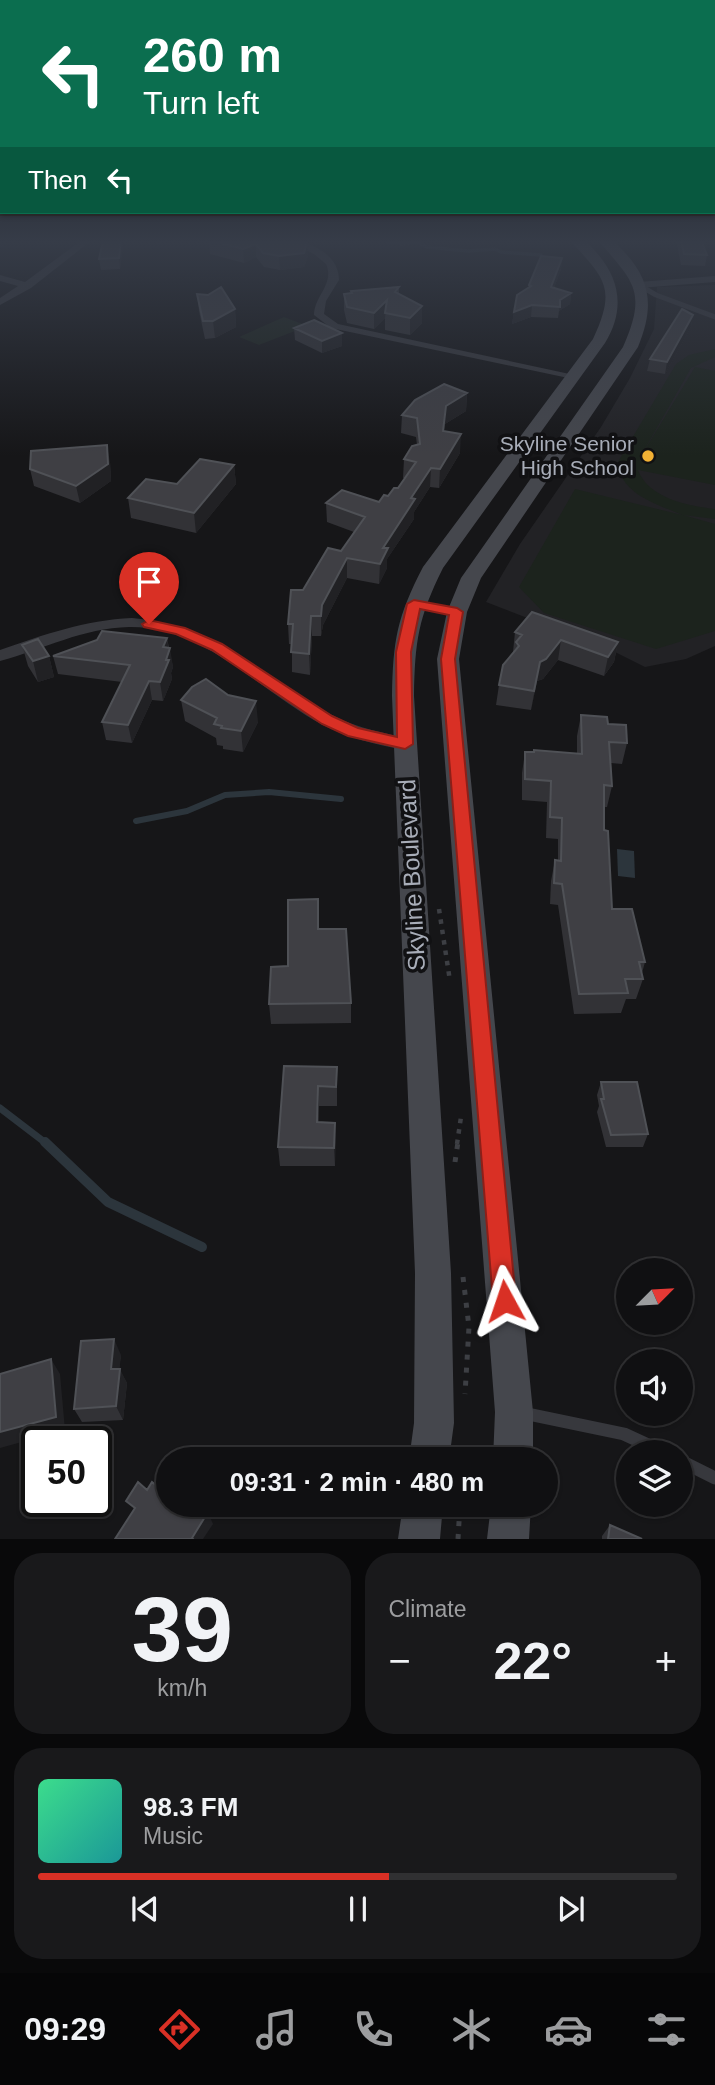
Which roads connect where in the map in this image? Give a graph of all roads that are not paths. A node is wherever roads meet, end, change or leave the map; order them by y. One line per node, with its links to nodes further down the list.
1 (319, 312): 4 (street)
2 (613, 312): 4 (main road, Skyline Boulevard)
3 (643, 312): 6 (main road)
4 (573, 376): 5 (main road, Skyline Boulevard)
5 (414, 604): 6 (lane); 8 (main road, Skyline Boulevard)
6 (457, 612): 9 (main road)
7 (0, 656): 8 (street)
8 (405, 744): 11 (main road, Skyline Boulevard)
9 (514, 1412): 10 (lane); 12 (main road)
10 (638, 1440)
11 (431, 1447)
12 (513, 1447)
13 (693, 1467): 14 (lane)
14 (715, 1478)
15 (422, 1517): 17 (main road)
16 (510, 1517): 18 (main road)
17 (419, 1539)
18 (508, 1539)

